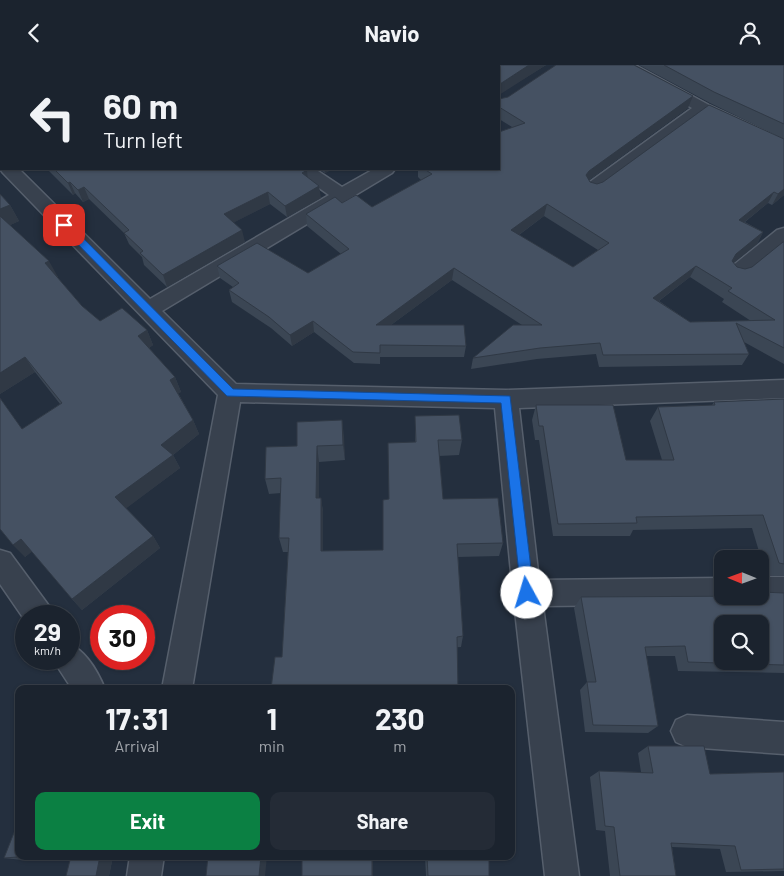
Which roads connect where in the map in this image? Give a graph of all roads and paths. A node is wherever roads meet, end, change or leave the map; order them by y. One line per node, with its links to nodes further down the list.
1 (624, 65): 2 (street)
2 (703, 108): 3 (street); 7 (street)
3 (784, 147)
4 (10, 170): 11 (street)
5 (305, 170): 8 (street)
6 (384, 170): 8 (street)
7 (593, 188)
8 (340, 194): 11 (street)
9 (784, 234): 10 (street)
10 (738, 272)
11 (148, 310): 13 (street)
12 (784, 389): 14 (street)
13 (230, 393): 14 (street); 23 (street)
14 (506, 399): 19 (street)
15 (0, 562): 20 (street)
16 (769, 590): 17 (street)
17 (784, 590)
18 (714, 591): 19 (street)
19 (527, 593): 28 (street)
20 (31, 605)
21 (77, 670): 22 (street)
22 (87, 685)
23 (178, 685)
24 (687, 731): 25 (street)
25 (784, 738)
26 (146, 860): 27 (street)
27 (144, 876)
28 (562, 876)

